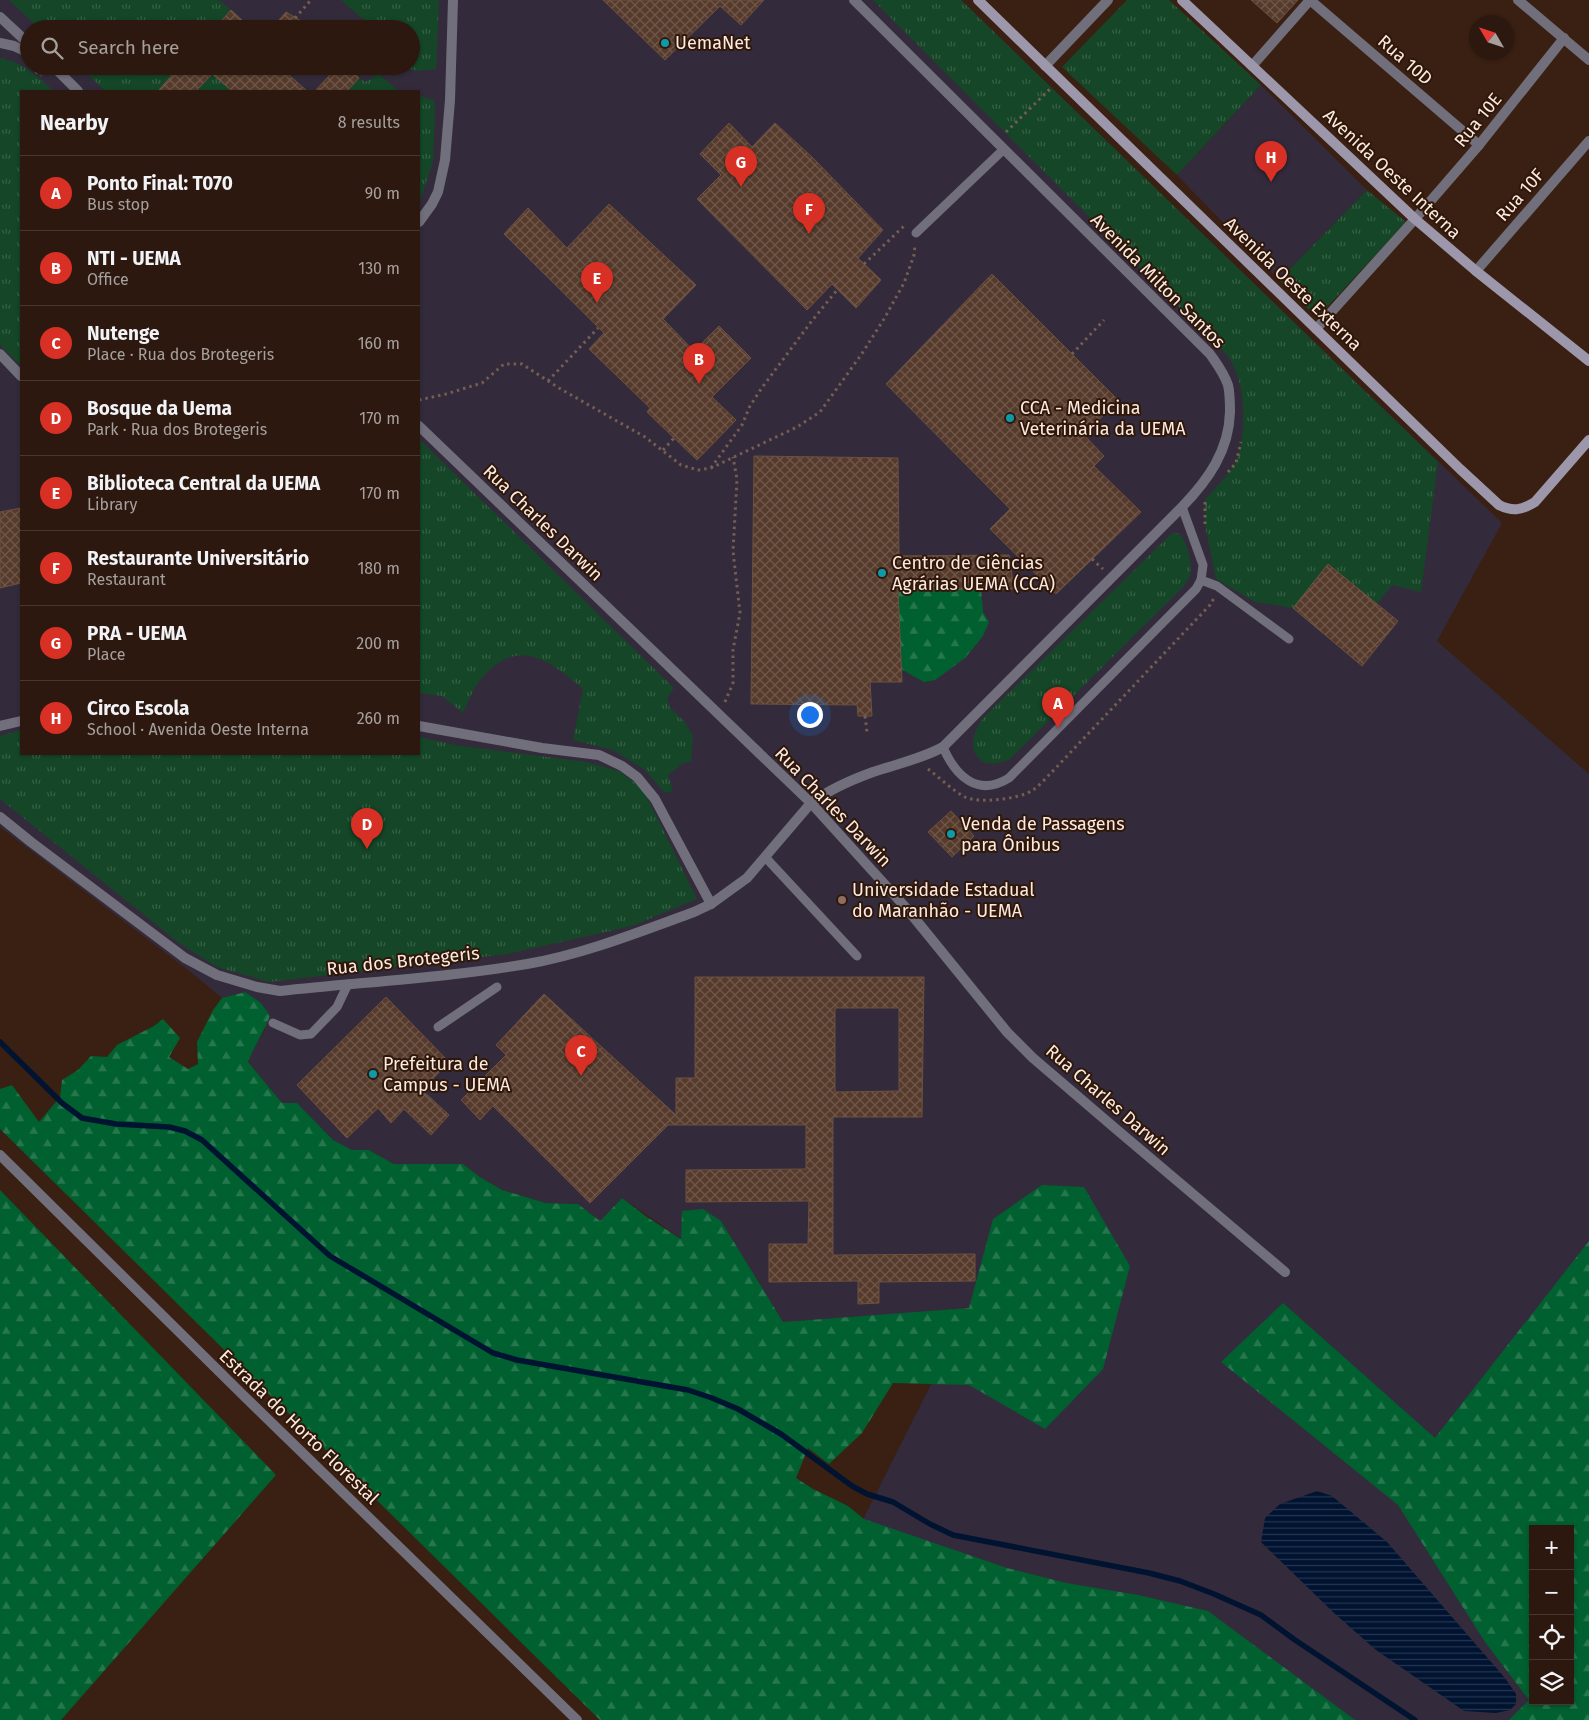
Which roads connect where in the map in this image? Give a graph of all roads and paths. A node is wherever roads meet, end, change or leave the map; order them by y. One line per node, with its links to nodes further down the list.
1 (311, 0): 10 (path)
2 (453, 0): 26 (street)
3 (854, 0): 24 (street, Avenida Milton Santos)
4 (978, 0): 16 (street, Avenida Oeste Externa)
5 (1108, 0): 16 (street)
6 (1182, 0): 17 (street, Avenida Oeste Interna)
7 (1310, 0): 17 (street); 23 (street, Rua 10D)
8 (1518, 0): 12 (street)
9 (0, 17): 11 (street)
10 (295, 18)
11 (20, 36)
12 (1564, 38): 15 (street); 23 (street, Rua 10E)
13 (0, 43): 14 (street)
14 (20, 49)
15 (1589, 60)
16 (1046, 66): 19 (street, Avenida Oeste Externa)
17 (1252, 66): 25 (street, Avenida Oeste Interna)
18 (61, 75): 20 (street)
19 (1059, 79): 21 (path); 32 (street, Avenida Oeste Externa)
20 (77, 90)
21 (998, 127)
22 (1589, 141): 28 (street, Rua 10F)
23 (1479, 145): 25 (street, Rua 10E)
24 (1004, 150): 27 (lane); 48 (street, Avenida Milton Santos)
25 (1415, 219): 28 (street, Avenida Oeste Interna); 32 (street, Rua 10E)
26 (420, 221)
27 (916, 233): 44 (path)
28 (1476, 271): 35 (street, Avenida Oeste Interna)
29 (837, 290): 45 (path)
30 (1104, 320): 34 (path)
31 (598, 328): 37 (path)
32 (1316, 329): 42 (street, Avenida Oeste Externa)
33 (0, 354): 36 (street)
34 (1072, 354)
35 (1589, 361)
36 (20, 375)
37 (548, 381): 38 (path); 43 (path)
38 (420, 400)
39 (420, 427): 61 (street, Rua Charles Darwin)
40 (674, 438): 43 (path)
41 (1241, 440): 46 (path)
42 (1589, 440)
43 (663, 450): 45 (path)
44 (733, 456): 45 (path); 53 (path)
45 (710, 468)
46 (1223, 478)
47 (1204, 500): 49 (path)
48 (1182, 507): 50 (lane); 59 (street, Avenida Milton Santos)
49 (1206, 534)
50 (1202, 580): 51 (lane); 59 (lane)
51 (1217, 586): 52 (lane); 60 (path)
52 (1288, 639)
53 (725, 702)
54 (865, 716): 58 (path)
55 (20, 721): 56 (street)
56 (0, 726)
57 (420, 726): 64 (street)
58 (867, 732)
59 (943, 747): 60 (street, Avenida Milton Santos)
60 (915, 759): 61 (street, Avenida Milton Santos)
61 (811, 803): 63 (street, Rua dos Brotegeris); 71 (street, Rua Charles Darwin)
62 (0, 817): 66 (street, Rua dos Brotegeris)
63 (766, 858): 64 (street, Rua dos Brotegeris); 65 (lane)
64 (711, 904): 66 (street, Rua dos Brotegeris)
65 (857, 956)
66 (348, 984): 68 (lane)
67 (497, 987): 69 (lane)
68 (273, 1023)
69 (438, 1027)
70 (0, 1155): 72 (street, Estrada do Horto Florestal)
71 (1285, 1272)
72 (576, 1720)

